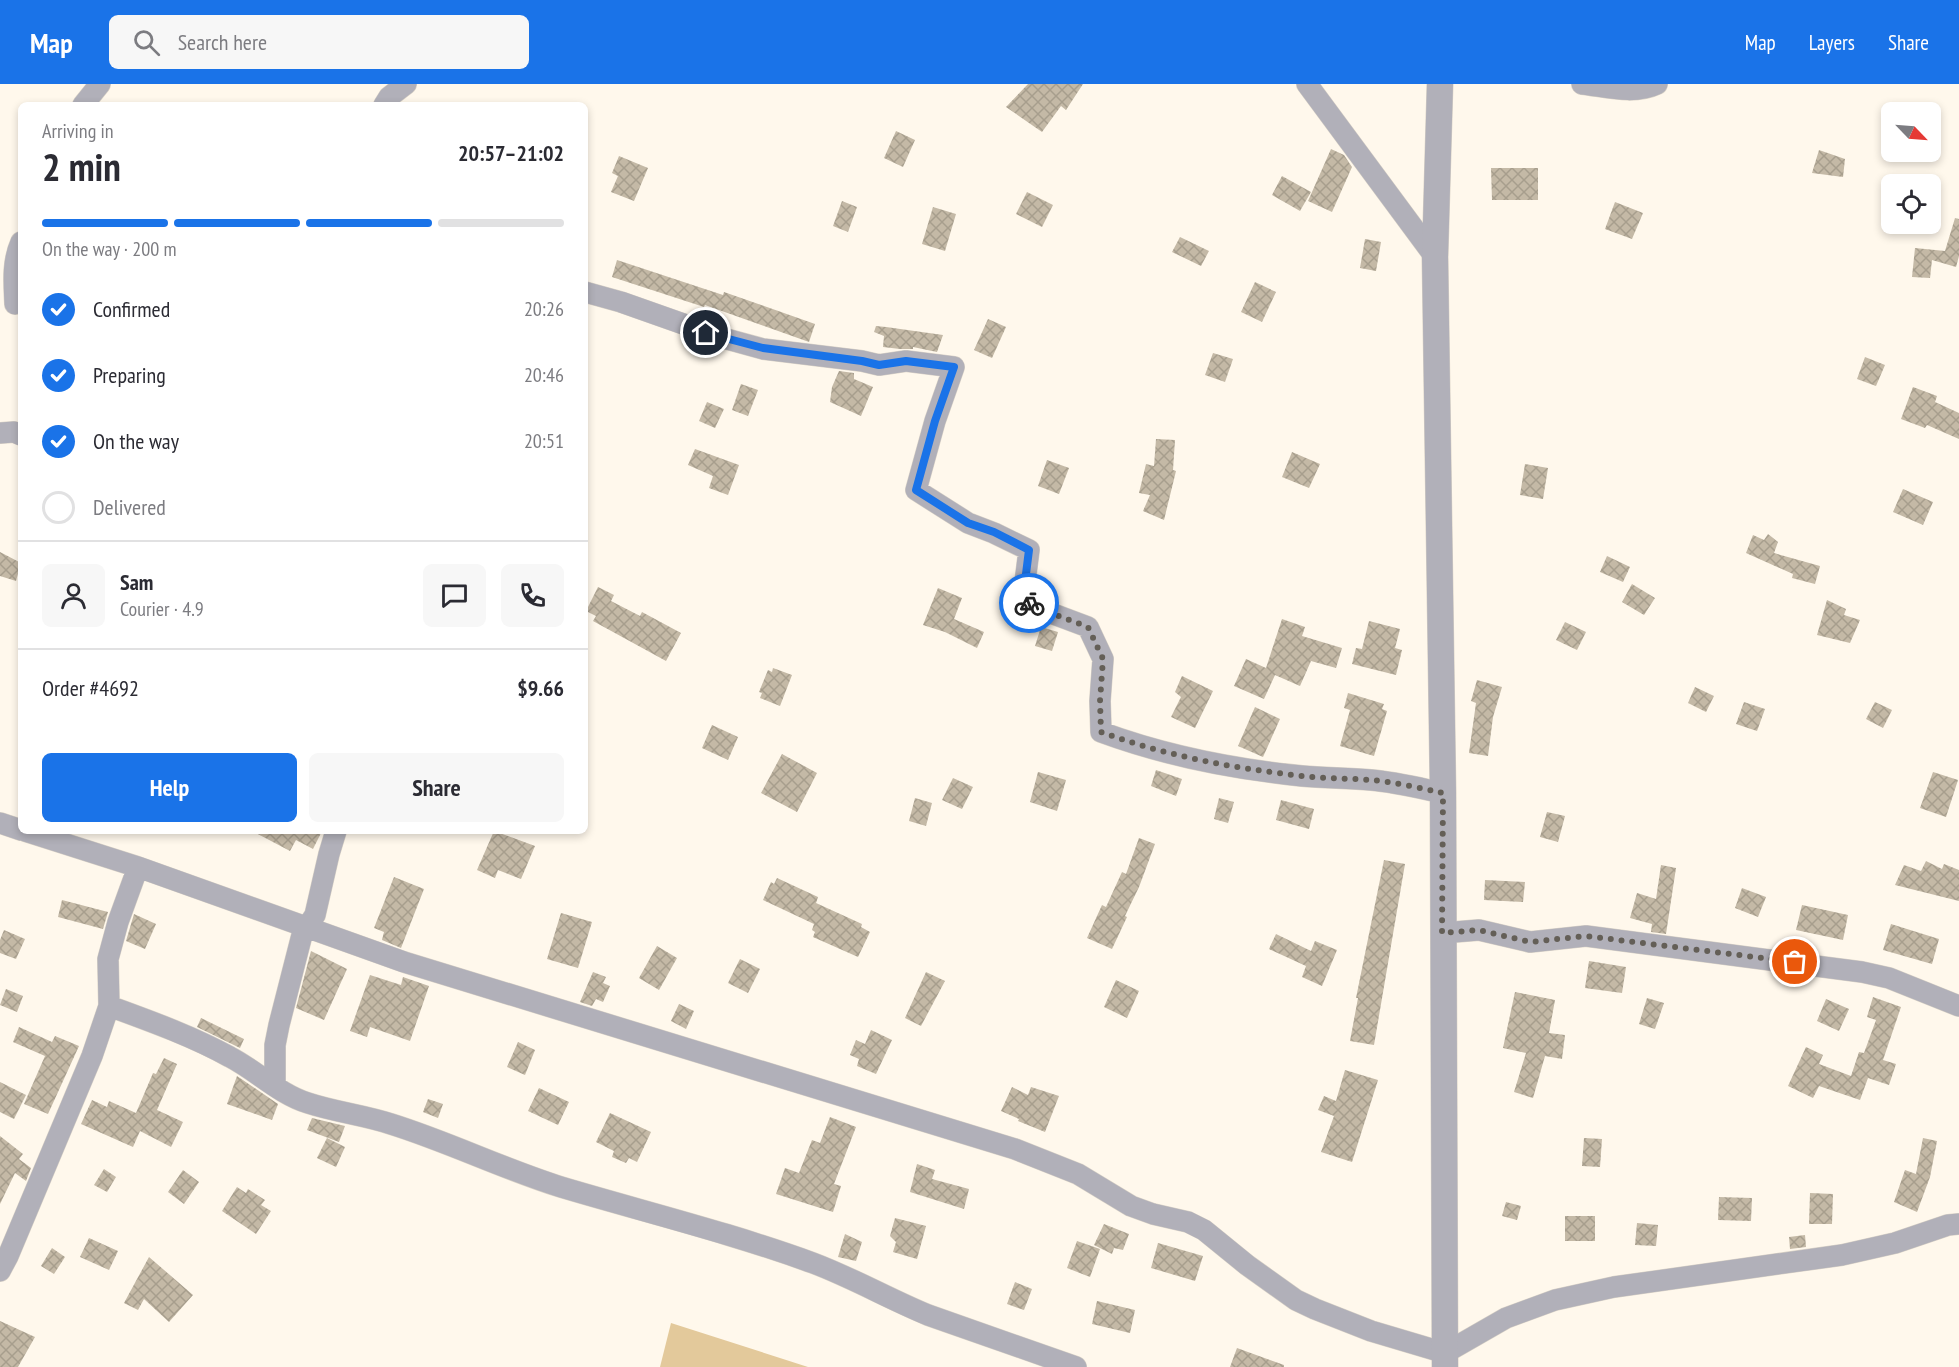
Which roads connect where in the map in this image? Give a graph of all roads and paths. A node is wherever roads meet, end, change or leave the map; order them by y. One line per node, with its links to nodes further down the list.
1 (100, 84): 7 (street)
2 (406, 84): 8 (street)
3 (1307, 84): 10 (street)
4 (1440, 84): 10 (street)
5 (1582, 84): 6 (street)
6 (1657, 84)
7 (85, 102)
8 (386, 102)
9 (18, 249): 12 (street)
10 (1435, 257): 15 (street)
11 (588, 293): 15 (street)
12 (12, 302)
13 (0, 433): 14 (street)
14 (18, 434)
15 (1443, 793): 22 (street)
16 (0, 823): 17 (street)
17 (18, 828)
18 (35, 834): 20 (street)
19 (335, 834): 21 (street)
20 (138, 867): 21 (street); 23 (street)
21 (304, 927): 25 (street); 28 (street)
22 (1442, 933): 24 (street); 28 (street)
23 (109, 1006): 25 (street); 27 (street)
24 (1959, 1006)
25 (275, 1086): 29 (street)
26 (1959, 1224): 28 (street)
27 (0, 1271)
28 (1445, 1360)
29 (1076, 1367)

